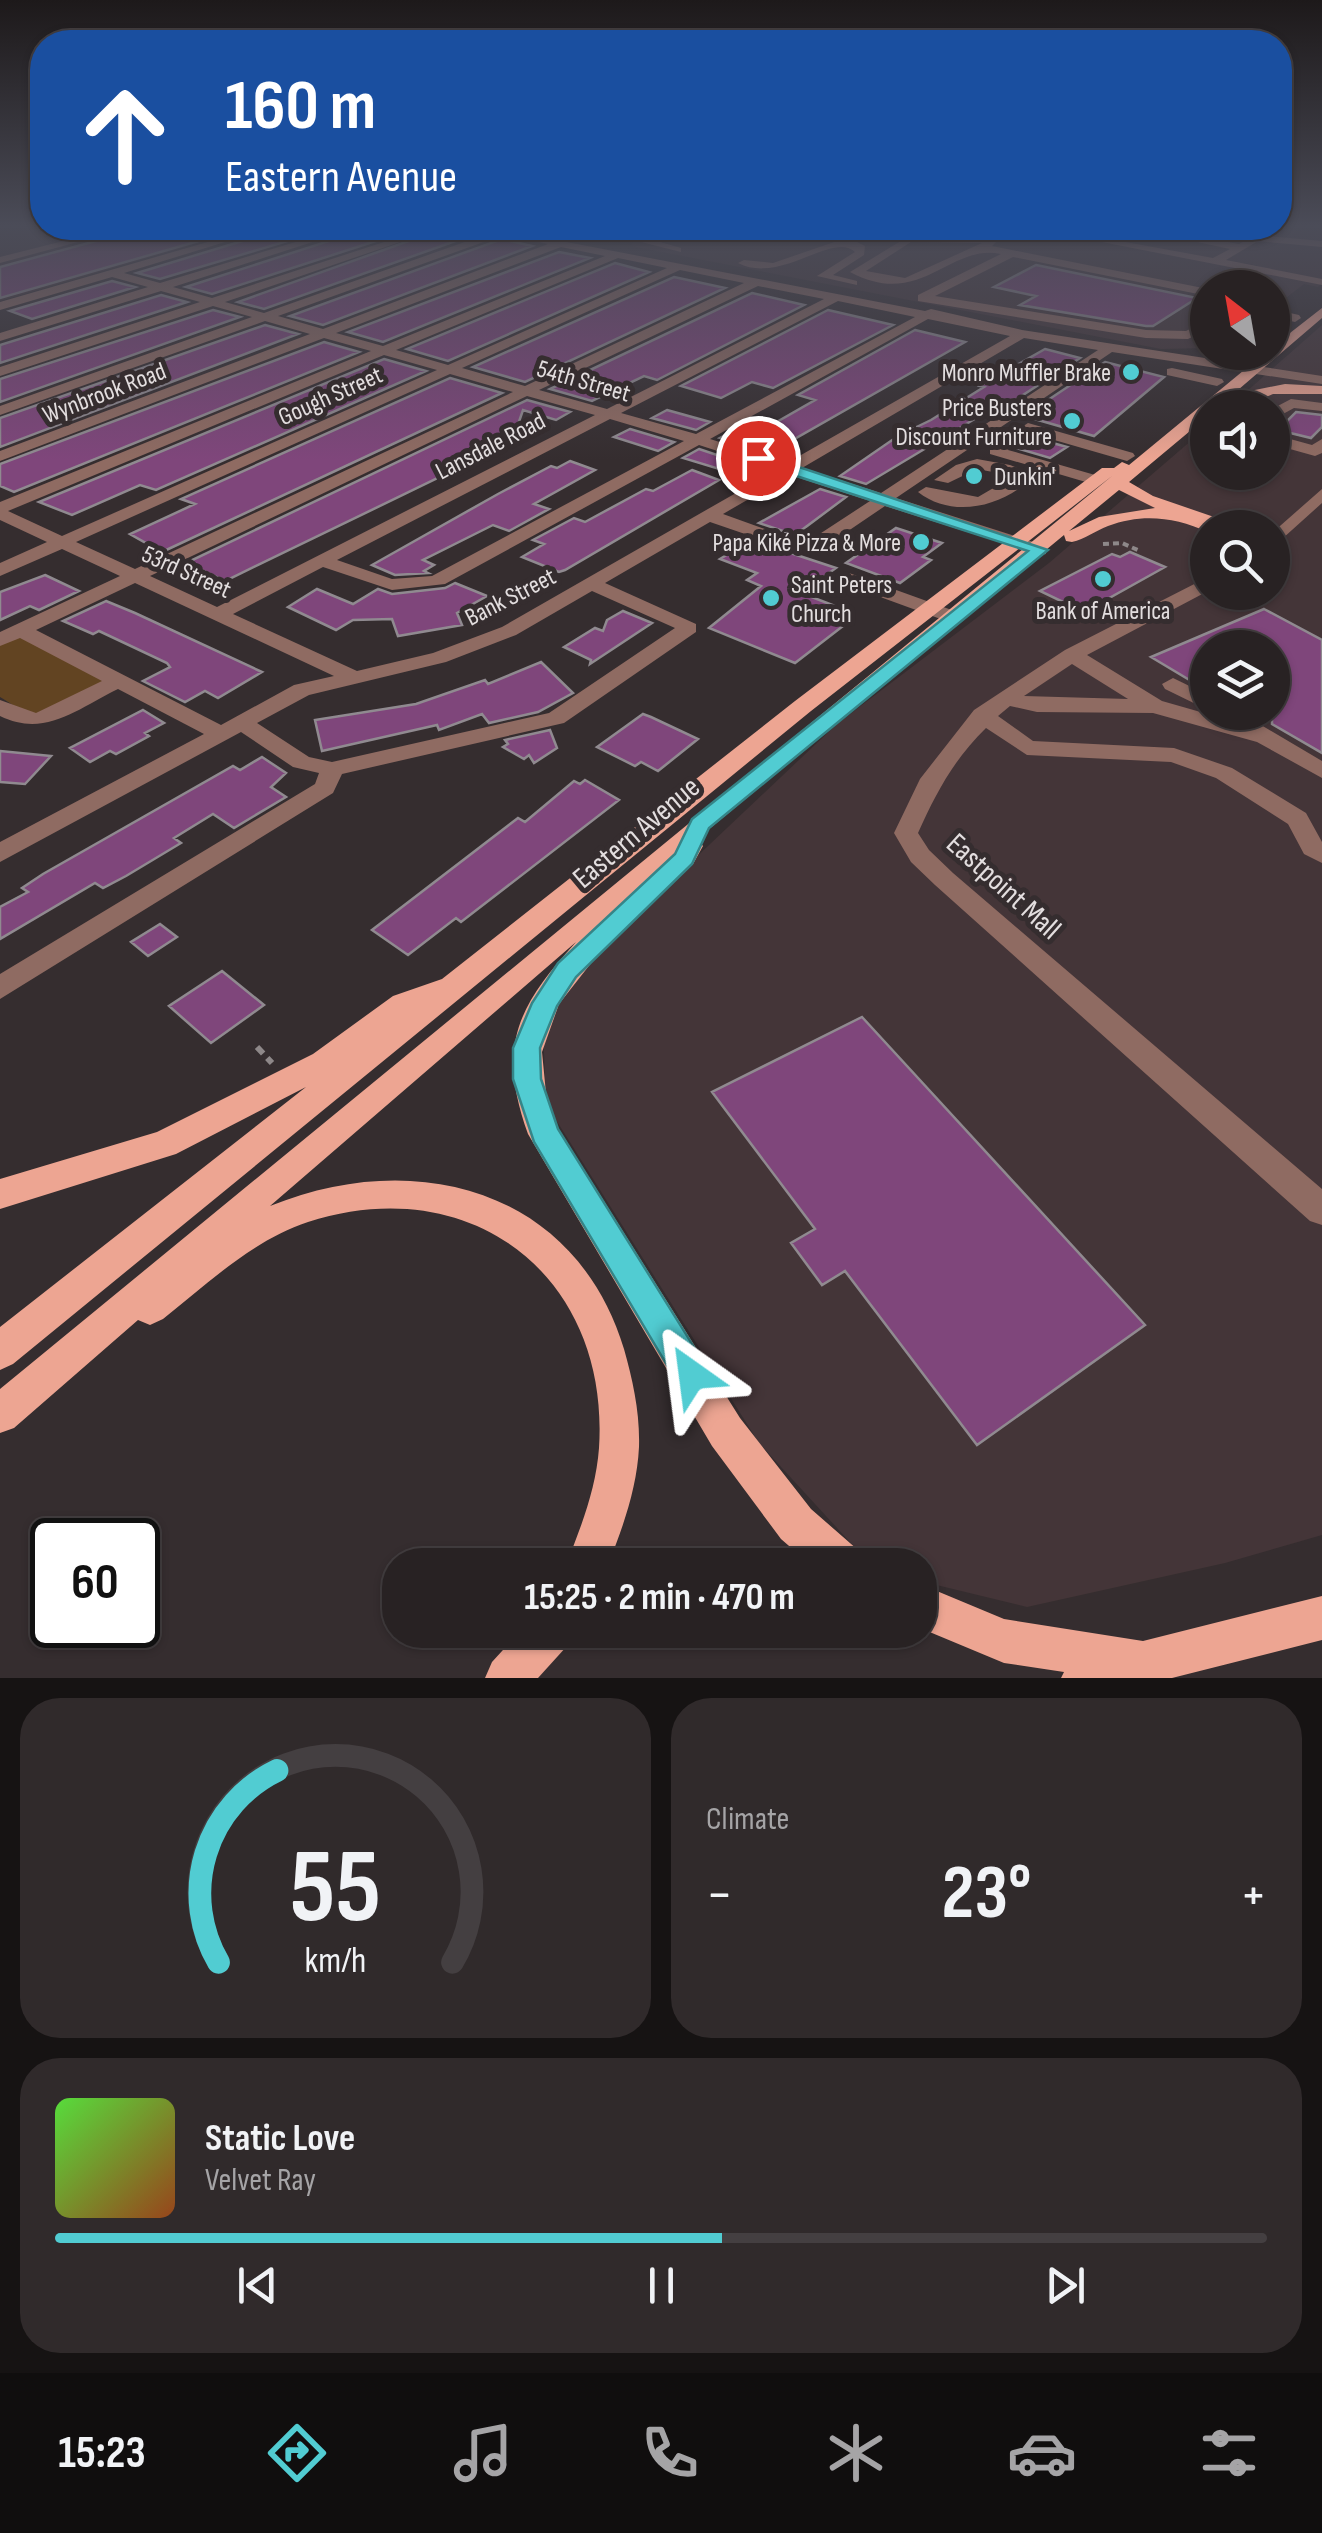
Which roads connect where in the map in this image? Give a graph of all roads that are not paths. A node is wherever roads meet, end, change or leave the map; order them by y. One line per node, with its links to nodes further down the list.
1 (108, 303): 26 (street)
2 (207, 303): 36 (street)
3 (216, 303): 18 (street, 54th Street)
4 (304, 303): 18 (street)
5 (403, 303): 22 (street, Wynbrook Road)
6 (490, 303): 28 (street)
7 (596, 303): 31 (street, Gough Street)
8 (713, 303): 40 (street)
9 (823, 303): 45 (street, Lansdale Road)
10 (901, 303): 16 (street)
11 (915, 303): 16 (street)
12 (928, 303): 16 (street)
13 (946, 303): 16 (street)
14 (950, 303): 24 (street)
15 (1313, 303): 20 (main road)
16 (924, 306): 23 (street); 47 (street)
17 (1322, 312): 25 (main road, Eastern Avenue)
18 (266, 317): 22 (street, 54th Street); 44 (street)
19 (1290, 317): 20 (street)
20 (1296, 318): 21 (main road)
21 (1290, 322)
22 (324, 333): 28 (street, 54th Street); 51 (street, Wynbrook Road)
23 (1022, 334): 27 (street); 53 (street, Bank Street)
24 (1190, 334)
25 (1290, 335)
26 (0, 337)
27 (1109, 348): 29 (street); 59 (street)
28 (384, 350): 31 (street, 54th Street); 61 (street)
29 (1129, 351): 30 (street); 38 (street)
30 (1190, 360)
31 (450, 368): 40 (street, 54th Street); 66 (street, Gough Street)
32 (1231, 370): 38 (main road, Eastern Avenue)
33 (1244, 370): 50 (main road, Eastern Avenue)
34 (1276, 370): 39 (street)
35 (1286, 370): 37 (street)
36 (0, 372)
37 (1322, 380)
38 (1217, 382): 52 (main road, Eastern Avenue)
39 (1322, 389): 41 (main road)
40 (526, 390): 45 (street, 54th Street); 70 (street)
41 (1271, 390)
42 (1290, 403): 43 (street)
43 (1322, 407)
44 (0, 411)
45 (609, 413): 47 (street, 54th Street); 68 (street, Lansdale Road)
46 (1190, 434): 50 (main road)
47 (699, 440): 53 (street, 54th Street); 68 (street)
48 (1290, 443): 49 (street)
49 (1320, 449)
50 (1154, 454): 55 (main road, Eastern Avenue)
51 (0, 456)
52 (1126, 457): 55 (main road); 56 (main road, Eastern Avenue); 56 (street)
53 (788, 468): 59 (street, 54th Street); 63 (street, Bank Street)
54 (1027, 475): 56 (street); 57 (street); 57 (street)
55 (1118, 483): 62 (main road); 67 (main road, Eastern Avenue)
56 (1090, 485): 67 (main road, Eastern Avenue)
57 (927, 490): 60 (street)
58 (1322, 494): 65 (street)
59 (885, 499): 60 (street, 54th Street); 63 (street)
60 (908, 507): 67 (street, 54th Street)
61 (0, 511): 66 (street, 53rd Street)
62 (1190, 515)
63 (708, 516): 72 (street, Bank Street)
64 (1190, 516): 67 (main road)
65 (1290, 525)
66 (62, 542): 69 (street, Gough Street); 70 (street, 53rd Street)
67 (1028, 546): 75 (main road, Eastern Avenue)
68 (320, 560): 74 (street, Lansdale Road)
69 (0, 570)
70 (135, 575): 74 (street, 53rd Street); 76 (street)
71 (849, 580): 75 (street)
72 (591, 584): 78 (street, Bank Street); 88 (street)
73 (1190, 593): 77 (street, Eastpoint Mall)
74 (220, 612): 78 (street, 53rd Street)
75 (941, 613): 90 (main road, Eastern Avenue); 93 (main road, Eastern Avenue)
76 (10, 635): 79 (street)
77 (1074, 656): 82 (street); 84 (street, Eastpoint Mall)
78 (351, 676): 85 (street, Bank Street)
79 (120, 680): 83 (street); 85 (street)
80 (1173, 684): 81 (street)
81 (1190, 694)
82 (1154, 706): 84 (street); 87 (street)
83 (0, 707)
84 (993, 707): 92 (street); 96 (street, Eastpoint Mall)
85 (232, 728): 88 (street); 91 (street, Bank Street)
86 (1252, 730): 87 (street)
87 (1264, 737): 89 (street)
88 (332, 769): 94 (street)
89 (1322, 771)
90 (700, 824): 98 (main road, Eastern Avenue); 101 (main road)
91 (0, 853)
92 (1322, 854)
93 (462, 983): 95 (main road); 97 (main road, Eastern Avenue)
94 (0, 988)
95 (0, 1194)
96 (1322, 1210)
97 (0, 1351)
98 (0, 1414)
99 (0, 1423): 100 (main road)
100 (594, 1548)
101 (824, 1548)
102 (937, 1613): 105 (main road)
103 (1322, 1618): 105 (main road)
104 (535, 1648): 106 (main road)
105 (1150, 1662): 107 (main road)
106 (508, 1678)
107 (1084, 1678)

